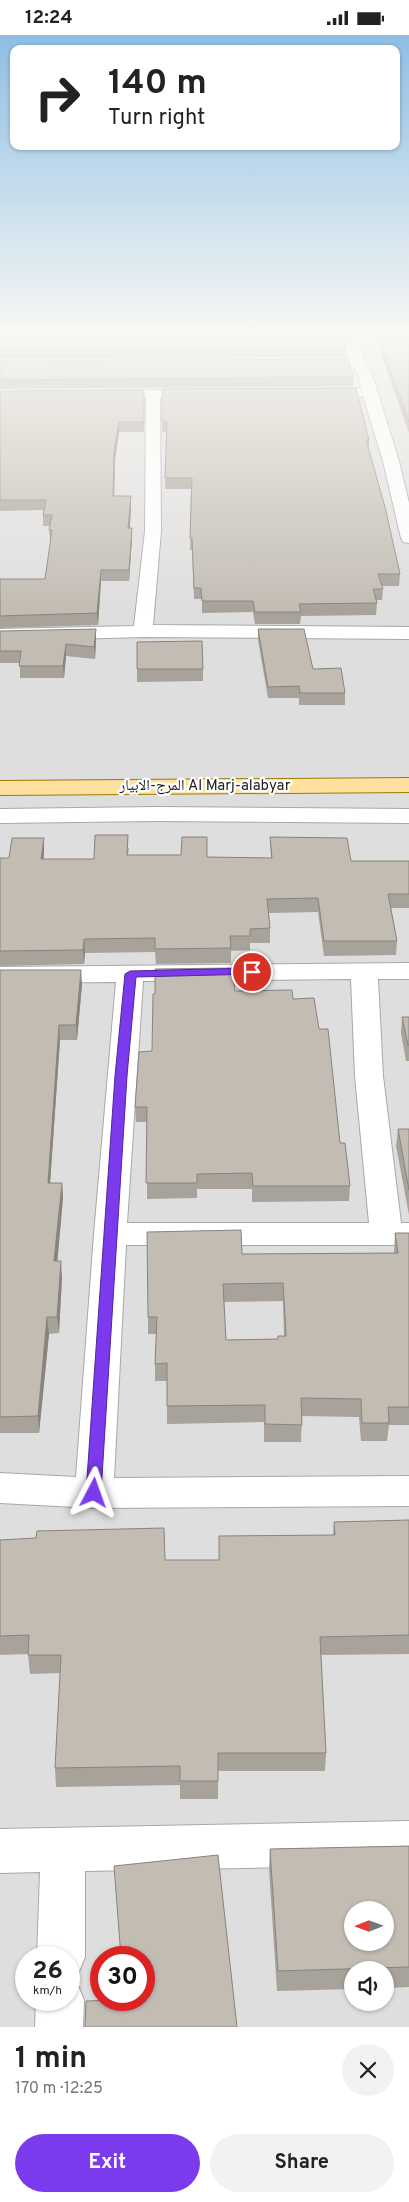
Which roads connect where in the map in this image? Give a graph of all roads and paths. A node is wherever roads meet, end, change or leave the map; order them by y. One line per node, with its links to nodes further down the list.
1 (153, 425): 4 (street)
2 (380, 425): 3 (street)
3 (409, 538)
4 (143, 631): 5 (street); 6 (street)
5 (409, 633)
6 (0, 635)
7 (409, 785): 8 (main road, المرج-الابيار Al Marj-alabyar)
8 (0, 788)
9 (0, 816): 10 (street)
10 (409, 816)
11 (409, 971): 12 (street)
12 (364, 972): 13 (street); 16 (street)
13 (130, 974): 14 (street); 15 (street)
14 (0, 975)
15 (110, 1234): 16 (street); 19 (street)
16 (397, 1234)
17 (0, 1488): 19 (street)
18 (409, 1491): 19 (street)
19 (94, 1493)
20 (409, 1843): 21 (street)
21 (63, 1850): 22 (street); 23 (street)
22 (0, 1851)
23 (60, 1946)
24 (60, 2011): 25 (street)
25 (59, 2027)

